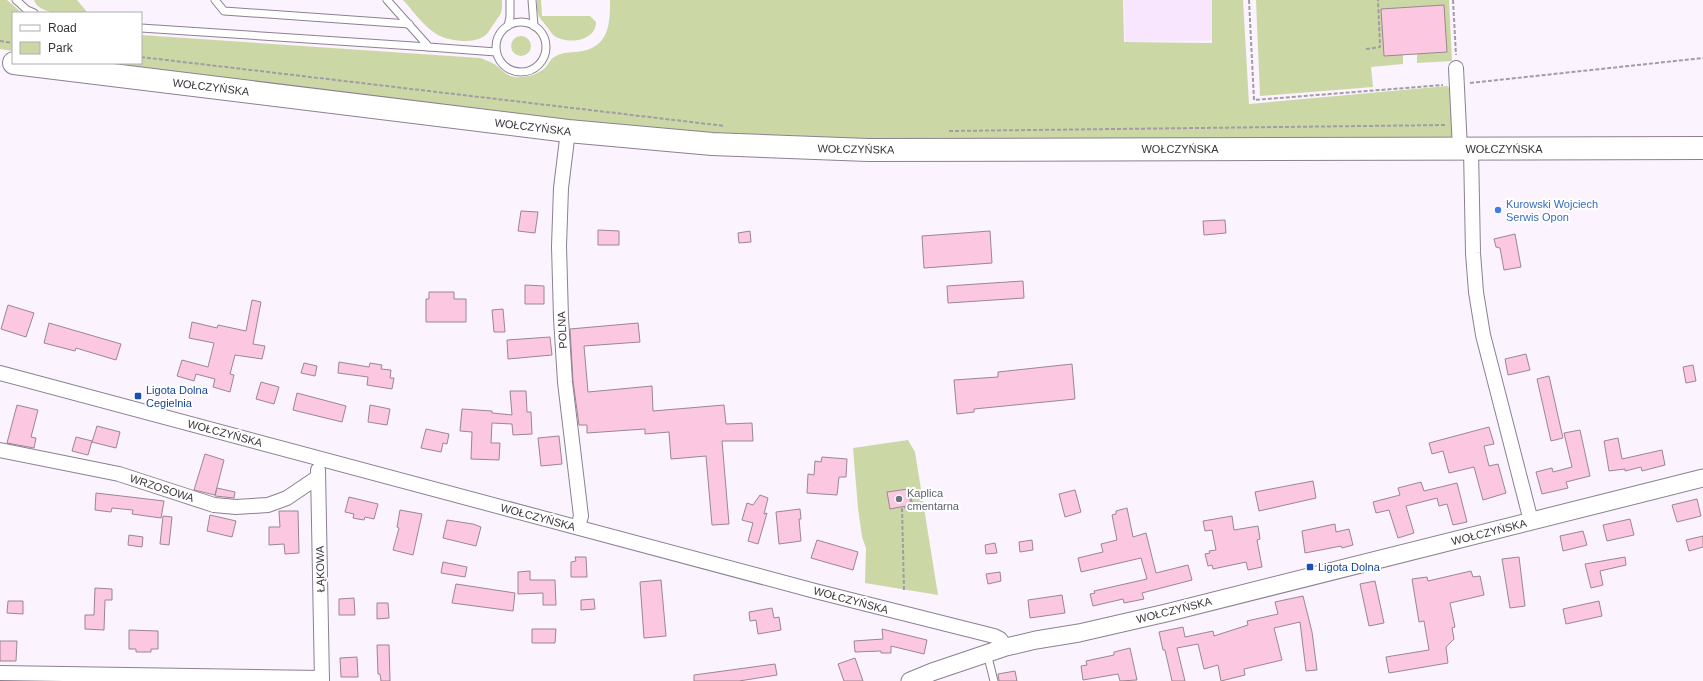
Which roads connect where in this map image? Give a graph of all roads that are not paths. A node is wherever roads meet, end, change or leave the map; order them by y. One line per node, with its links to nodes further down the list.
1 (215, 0): 7 (lane)
2 (387, 0): 7 (lane)
3 (510, 0): 8 (lane)
4 (532, 0): 9 (lane)
5 (20, 1): 6 (lane)
6 (33, 12)
7 (409, 24): 11 (lane)
8 (508, 26): 9 (lane); 12 (lane)
9 (534, 26): 12 (lane)
10 (142, 28): 11 (lane)
11 (429, 47): 12 (lane)
12 (496, 52)
13 (0, 61): 14 (main road, WOŁCZYŃSKA)
14 (12, 63)
15 (21, 64): 17 (main road, WOŁCZYŃSKA)
16 (1456, 68): 19 (street)
17 (568, 131): 19 (main road, WOŁCZYŃSKA); 26 (street, POLNA)
18 (1703, 148): 19 (main road, WOŁCZYŃSKA)
19 (1465, 149): 25 (street)
20 (0, 373): 22 (street, WOŁCZYŃSKA)
21 (0, 450): 23 (street, WRZOSOWA)
22 (317, 458): 23 (street, ŁĄKOWA); 26 (street, WOŁCZYŃSKA)
23 (318, 477): 30 (street, ŁĄKOWA)
24 (1703, 478): 25 (street, WOŁCZYŃSKA)
25 (1531, 521): 27 (street, WOŁCZYŃSKA)
26 (578, 527): 27 (street, WOŁCZYŃSKA)
27 (1006, 647): 28 (street)
28 (987, 653): 31 (street); 32 (lane)
29 (0, 674): 30 (street)
30 (322, 679)
31 (911, 681)
32 (994, 681)

